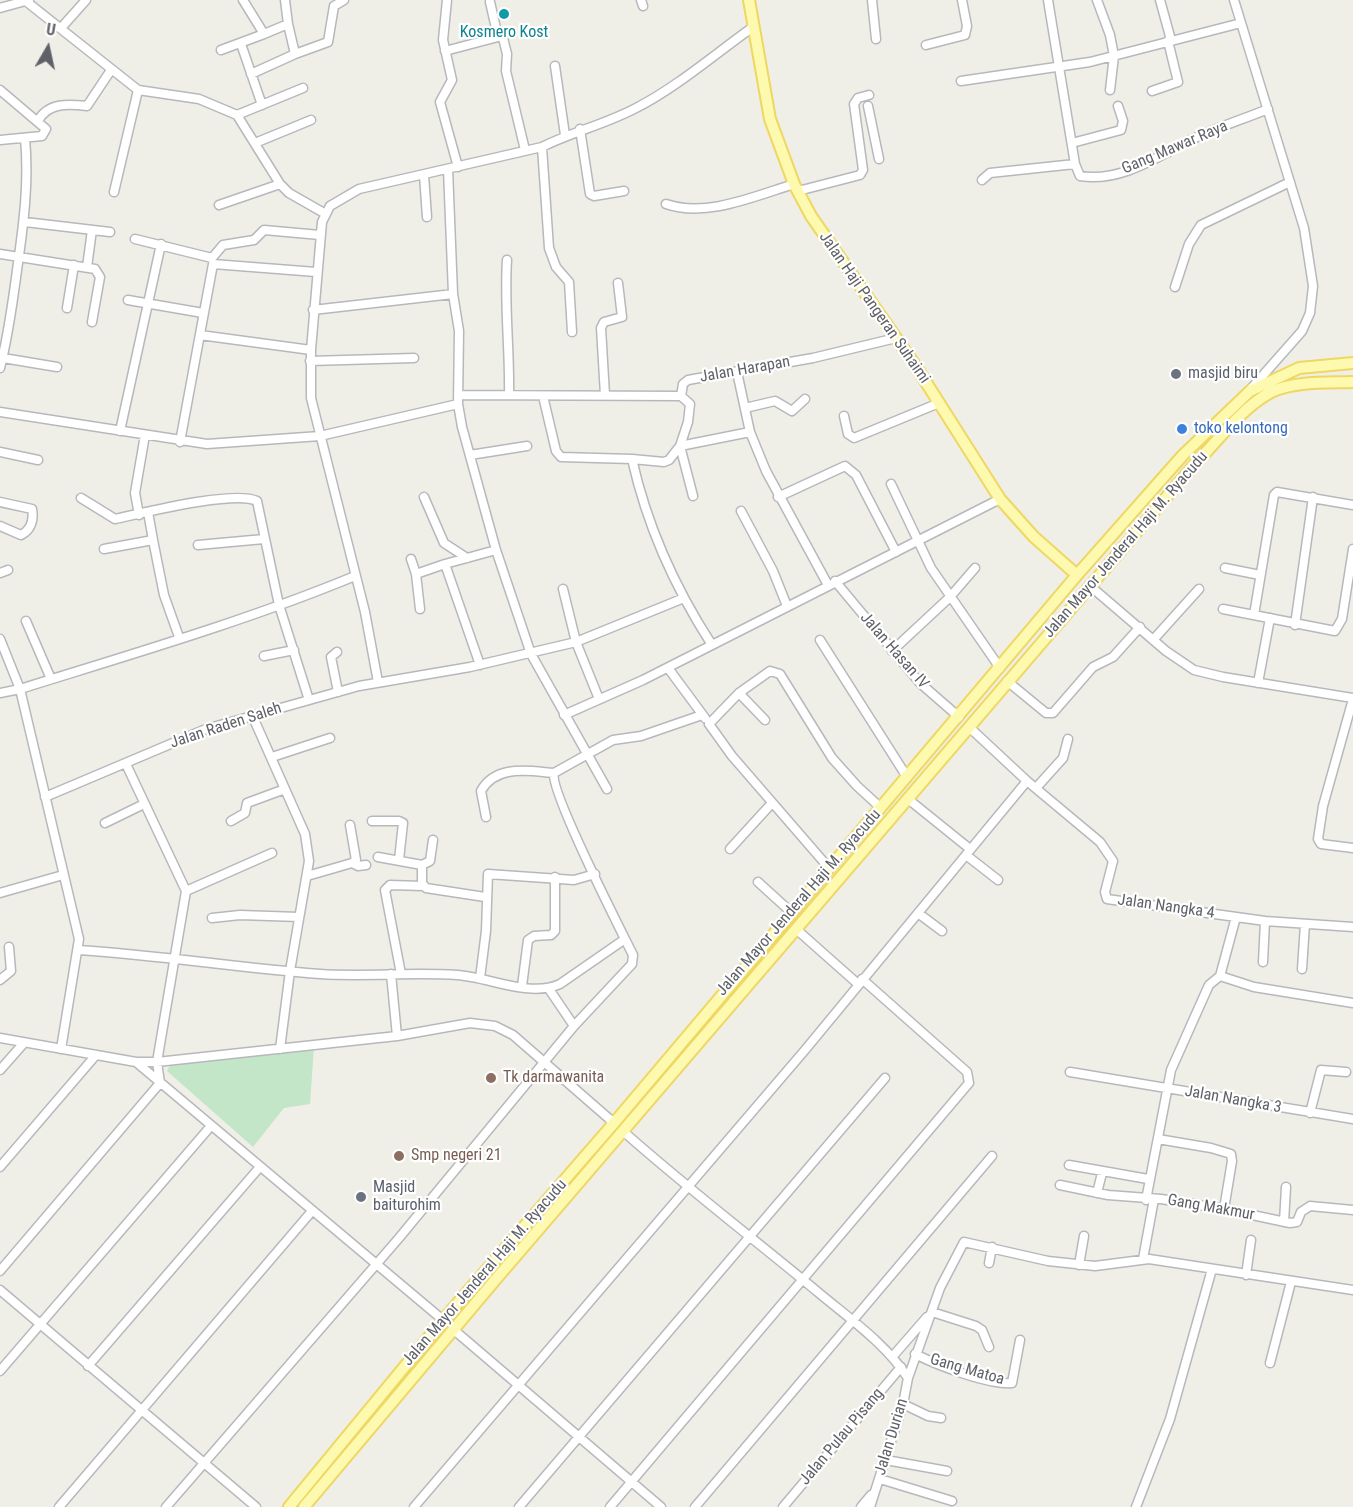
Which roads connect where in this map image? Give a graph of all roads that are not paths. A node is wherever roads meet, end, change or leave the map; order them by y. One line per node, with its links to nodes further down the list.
1 (86, 0): 19 (street)
2 (243, 0): 20 (street)
3 (285, 0): 17 (street)
4 (344, 0): 28 (street)
5 (447, 0): 27 (street)
6 (749, 0): 18 (main road, Jalan Haji Pangeran Suhaimi)
7 (872, 0): 22 (street)
8 (962, 0): 25 (street)
9 (1048, 0): 31 (street)
10 (1097, 0): 29 (street)
11 (1160, 0): 23 (street)
12 (1234, 0): 16 (street)
13 (28, 1): 15 (street); 19 (street)
14 (490, 2): 27 (street)
15 (0, 8)
16 (1241, 23): 23 (street); 44 (street)
17 (288, 24): 20 (street); 28 (street)
18 (753, 27): 48 (street); 66 (main road, Jalan Haji Pangeran Suhaimi)
19 (61, 28): 32 (street)
20 (264, 34): 24 (street)
21 (503, 38): 57 (street)
22 (876, 39)
23 (1170, 41): 29 (street); 39 (street)
24 (241, 44): 26 (street); 33 (street)
25 (926, 45)
26 (221, 50)
27 (445, 51): 60 (street)
28 (295, 54): 33 (street)
29 (1114, 56): 31 (street); 38 (street)
30 (555, 66): 50 (street)
31 (1060, 68): 34 (street); 54 (street)
32 (111, 70): 37 (street); 47 (street)
33 (251, 74): 41 (street)
34 (961, 81)
35 (303, 88): 41 (street)
36 (0, 90): 47 (street)
37 (138, 90): 45 (street); 68 (street)
38 (1110, 90)
39 (1152, 91)
40 (869, 95): 51 (street)
41 (262, 105): 45 (street)
42 (868, 106): 49 (street)
43 (1118, 106): 54 (street)
44 (1268, 109): 59 (street, Gang Mawar Raya); 64 (street)
45 (237, 115): 55 (street)
46 (310, 120): 55 (street)
47 (38, 121): 52 (street)
48 (580, 129): 50 (street); 67 (street)
49 (874, 134): 51 (street); 58 (street)
50 (565, 135): 56 (street)
51 (859, 137): 66 (street)
52 (25, 138): 53 (street); 73 (street)
53 (0, 140)
54 (1072, 142): 59 (street)
55 (255, 143): 65 (street)
56 (542, 147): 57 (street); 96 (street)
57 (525, 150): 60 (street)
58 (879, 159)
59 (1075, 164): 63 (street)
60 (458, 167): 61 (street)
61 (448, 170): 62 (street); 89 (street)
62 (424, 175): 71 (street); 72 (street)
63 (982, 180)
64 (1290, 182): 88 (street); 101 (street)
65 (280, 184): 70 (street); 71 (street)
66 (796, 188): 69 (street); 99 (main road, Jalan Haji Pangeran Suhaimi)
67 (624, 190)
68 (114, 192)
69 (666, 204)
70 (219, 205)
71 (324, 213): 76 (street)
72 (427, 218)
73 (25, 222): 74 (street); 81 (street)
74 (92, 230): 75 (street); 85 (street)
75 (110, 232)
76 (320, 235): 79 (street); 86 (street)
77 (135, 239): 78 (street)
78 (161, 244): 79 (street); 91 (street)
79 (219, 250): 83 (street)
80 (0, 254): 81 (street)
81 (19, 257): 84 (street); 98 (street)
82 (507, 260): 112 (street)
83 (217, 262): 86 (street); 94 (street)
84 (74, 265): 85 (street); 92 (street)
85 (87, 267): 95 (street)
86 (316, 272): 93 (street)
87 (618, 283): 113 (street)
88 (1175, 287)
89 (453, 294): 93 (street); 116 (street)
90 (128, 300): 91 (street)
91 (149, 304): 94 (street); 122 (street)
92 (67, 308)
93 (313, 310): 100 (street)
94 (203, 313): 97 (street)
95 (92, 322)
96 (572, 332)
97 (200, 335): 100 (street); 126 (street)
98 (4, 336): 102 (street)
99 (896, 338): 109 (street, Jalan Harapan); 118 (main road, Jalan Haji Pangeran Suhaimi)
100 (311, 350): 104 (street)
101 (1285, 353): 108 (street); 111 (street)
102 (3, 358): 106 (street); 107 (street)
103 (414, 358): 104 (street)
104 (310, 361): 125 (street)
105 (1353, 363): 108 (main road, Jalan Mayor Jenderal Haji M. Ryacudu)
106 (0, 368)
107 (57, 368)
108 (1299, 368): 111 (main road, Jalan Mayor Jenderal Haji M. Ryacudu)
109 (737, 372): 115 (street, Jalan Harapan); 119 (street, Jalan Hasan IV)
110 (1353, 382): 134 (main road, Jalan Mayor Jenderal Haji M. Ryacudu)
111 (1250, 391): 131 (main road, Jalan Mayor Jenderal Haji M. Ryacudu)
112 (509, 395): 114 (street, Jalan Harapan); 116 (street, Jalan Harapan)
113 (605, 395): 114 (street, Jalan Harapan); 115 (street, Jalan Harapan)
114 (543, 396): 132 (street)
115 (681, 396): 128 (street)
116 (459, 399): 125 (street, Jalan Harapan); 130 (street)
117 (806, 399): 119 (street)
118 (939, 403): 121 (street); 141 (main road, Jalan Haji Pangeran Suhaimi)
119 (745, 408): 123 (street, Jalan Hasan IV)
120 (0, 412): 122 (street, Jalan Harapan)
121 (844, 417)
122 (120, 431): 124 (street, Jalan Harapan)
123 (750, 432): 128 (street); 138 (street, Jalan Hasan IV)
124 (145, 435): 126 (street, Jalan Harapan); 145 (street)
125 (320, 436): 126 (street, Jalan Harapan); 163 (street)
126 (180, 442)
127 (527, 446): 130 (street)
128 (680, 446): 132 (street); 136 (street)
129 (0, 452): 133 (street)
130 (470, 455): 153 (street)
131 (1183, 455): 134 (main road); 161 (main road, Jalan Mayor Jenderal Haji M. Ryacudu)
132 (633, 459): 169 (street)
133 (38, 460)
134 (1194, 465): 165 (main road, Jalan Mayor Jenderal Haji M. Ryacudu)
135 (891, 484): 149 (street)
136 (693, 496)
137 (424, 497): 155 (street)
138 (778, 497): 154 (street); 164 (street, Jalan Hasan IV)
139 (1313, 497): 143 (street); 162 (street); 177 (street)
140 (81, 498): 145 (street)
141 (1000, 499): 149 (street); 161 (main road, Jalan Haji Pangeran Suhaimi)
142 (0, 502): 146 (street)
143 (1353, 505)
144 (741, 511): 171 (street)
145 (144, 513): 147 (street); 148 (street)
146 (0, 526)
147 (264, 539): 150 (street); 170 (street)
148 (153, 540): 151 (street); 179 (street)
149 (919, 542): 154 (street); 168 (street)
150 (198, 545)
151 (104, 549)
152 (1353, 549): 177 (street)
153 (496, 550): 155 (street); 188 (street)
154 (896, 552): 164 (street)
155 (467, 558): 157 (street)
156 (411, 559): 160 (street)
157 (445, 564): 160 (street); 190 (street)
158 (975, 568): 168 (street)
159 (1224, 568): 162 (street)
160 (416, 573): 172 (street)
161 (1077, 575): 192 (main road, Jalan Mayor Jenderal Haji M. Ryacudu)
162 (1260, 575): 174 (street)
163 (355, 576): 170 (street); 195 (street)
164 (831, 583): 171 (street); 186 (street, Jalan Hasan IV)
165 (1089, 585): 178 (street); 194 (main road, Jalan Mayor Jenderal Haji M. Ryacudu)
166 (563, 589): 183 (street)
167 (1199, 589): 182 (street)
168 (950, 597): 186 (street); 192 (street)
169 (684, 598): 183 (street, Jalan Raden Saleh); 184 (street)
170 (279, 605): 179 (street); 185 (street)
171 (787, 606): 184 (street)
172 (420, 609)
173 (1223, 609): 174 (street)
174 (1254, 615): 175 (street)
175 (1270, 618): 177 (street); 196 (street)
176 (26, 621): 193 (street)
177 (1295, 625)
178 (1140, 627): 182 (street); 194 (street)
179 (179, 637): 193 (street)
180 (0, 639): 197 (street)
181 (820, 640): 217 (street)
182 (1153, 640): 196 (street)
183 (576, 642): 188 (street, Jalan Raden Saleh); 201 (street)
184 (711, 645): 191 (street)
185 (294, 650): 189 (street); 203 (street)
186 (892, 651): 207 (street, Jalan Hasan IV)
187 (338, 652): 198 (street)
188 (531, 654): 190 (street, Jalan Raden Saleh); 205 (street)
189 (264, 656)
190 (480, 665): 195 (street, Jalan Raden Saleh)
191 (668, 668): 201 (street); 206 (street)
192 (1000, 668): 207 (main road, Jalan Mayor Jenderal Haji M. Ryacudu)
193 (51, 679): 197 (street)
194 (1007, 681): 210 (main road, Jalan Mayor Jenderal Haji M. Ryacudu)
195 (378, 682): 198 (street, Jalan Raden Saleh)
196 (1258, 683): 202 (street)
197 (20, 689): 199 (street); 222 (street)
198 (338, 692): 203 (street, Jalan Raden Saleh)
199 (0, 693)
200 (740, 693): 208 (street); 209 (street); 226 (street)
201 (599, 699): 205 (street)
202 (1353, 699): 236 (street)
203 (309, 700): 204 (street, Jalan Raden Saleh)
204 (252, 715): 214 (street); 215 (street, Jalan Raden Saleh)
205 (564, 715): 213 (street)
206 (702, 715): 209 (street); 213 (street)
207 (959, 717): 217 (main road, Jalan Mayor Jenderal Haji M. Ryacudu)
208 (765, 720)
209 (709, 724): 224 (street)
210 (969, 727): 218 (street, Jalan Nangka 4); 223 (main road, Jalan Mayor Jenderal Haji M. Ryacudu)
211 (330, 738): 214 (street)
212 (1068, 739): 219 (street)
213 (588, 752): 216 (street); 221 (street)
214 (272, 757): 220 (street)
215 (126, 764): 222 (street, Jalan Raden Saleh); 225 (street)
216 (554, 773): 227 (street); 247 (street)
217 (907, 777): 226 (main road, Jalan Mayor Jenderal Haji M. Ryacudu)
218 (1027, 781): 219 (street, Jalan Nangka 4); 239 (street)
219 (1036, 788): 260 (street, Jalan Nangka 4)
220 (285, 789): 228 (street); 249 (street)
221 (607, 789)
222 (45, 797): 248 (street)
223 (908, 799): 230 (main road, Jalan Mayor Jenderal Haji M. Ryacudu); 239 (street)
224 (772, 803): 237 (street); 246 (street)
225 (144, 804): 231 (street); 254 (street)
226 (881, 808): 233 (main road, Jalan Mayor Jenderal Haji M. Ryacudu)
227 (486, 818)
228 (231, 821)
229 (372, 821): 242 (street)
230 (889, 821): 233 (main road); 235 (main road, Jalan Mayor Jenderal Haji M. Ryacudu)
231 (105, 823)
232 (350, 825): 243 (street)
233 (866, 825): 238 (main road, Jalan Mayor Jenderal Haji M. Ryacudu)
234 (433, 840): 244 (street)
235 (872, 840): 238 (main road); 265 (main road, Jalan Mayor Jenderal Haji M. Ryacudu)
236 (1353, 848)
237 (730, 849)
238 (846, 849): 246 (main road, Jalan Mayor Jenderal Haji M. Ryacudu)
239 (968, 852): 251 (street); 258 (street)
240 (272, 854): 254 (street)
241 (378, 857): 242 (street)
242 (399, 860): 244 (street)
243 (352, 863): 245 (street); 249 (street)
244 (422, 864): 253 (street)
245 (366, 865)
246 (829, 868): 257 (main road, Jalan Mayor Jenderal Haji M. Ryacudu)
247 (596, 874): 250 (street); 267 (street)
248 (63, 875): 255 (street); 269 (street)
249 (307, 876): 259 (street)
250 (555, 877): 256 (street); 280 (street)
251 (998, 880)
252 (758, 882): 257 (street)
253 (423, 886): 256 (street); 275 (street)
254 (186, 891): 270 (street)
255 (0, 892)
256 (485, 897): 277 (street)
257 (791, 912): 301 (main road, Jalan Mayor Jenderal Haji M. Ryacudu)
258 (918, 913): 266 (street); 279 (street)
259 (299, 917): 261 (street); 273 (street)
260 (1236, 917): 262 (street, Jalan Nangka 4); 276 (street)
261 (212, 918)
262 (1265, 921): 263 (street, Jalan Nangka 4); 271 (street)
263 (1305, 924): 264 (street, Jalan Nangka 4); 272 (street)
264 (1353, 927)
265 (796, 929): 279 (street); 303 (main road, Jalan Mayor Jenderal Haji M. Ryacudu)
266 (942, 931)
267 (625, 939): 281 (street); 283 (street)
268 (9, 947): 278 (street)
269 (78, 950): 270 (street); 287 (street)
270 (174, 957): 273 (street); 292 (street)
271 (1263, 962)
272 (1302, 969)
273 (290, 971): 274 (street); 288 (street)
274 (391, 974): 275 (street); 284 (street)
275 (400, 974): 277 (street)
276 (1220, 976): 282 (street); 298 (street, Jalan Nangka 3)
277 (480, 978): 280 (street)
278 (0, 980)
279 (860, 981): 311 (street); 335 (street)
280 (522, 987): 281 (street)
281 (549, 989): 283 (street)
282 (1353, 1003)
283 (574, 1026): 290 (street)
284 (397, 1036): 288 (street); 290 (street)
285 (0, 1038): 286 (street)
286 (23, 1044): 287 (street); 293 (street)
287 (61, 1049): 289 (street)
288 (280, 1049): 292 (street)
289 (96, 1055): 291 (street); 307 (street)
290 (545, 1061): 301 (street); 330 (street)
291 (136, 1062): 292 (street); 297 (street)
292 (158, 1062): 297 (street)
293 (0, 1071)
294 (1070, 1072): 298 (street)
295 (1346, 1072): 299 (street)
296 (885, 1078): 324 (street)
297 (160, 1083): 302 (street); 333 (street)
298 (1166, 1088): 299 (street, Jalan Nangka 3); 304 (street)
299 (1310, 1113): 300 (street, Jalan Nangka 3)
300 (1353, 1119)
301 (614, 1123): 319 (main road, Jalan Mayor Jenderal Haji M. Ryacudu)
302 (210, 1126): 308 (street); 342 (street)
303 (624, 1132): 311 (street, Jalan Durian); 321 (main road, Jalan Mayor Jenderal Haji M. Ryacudu)
304 (1158, 1140): 310 (street); 316 (street)
305 (992, 1156): 341 (street)
306 (1069, 1165): 309 (street)
307 (0, 1167)
308 (259, 1168): 318 (street); 349 (street)
309 (1102, 1173): 310 (street); 314 (street)
310 (1148, 1179): 315 (street)
311 (688, 1185): 324 (street, Jalan Durian); 353 (street)
312 (1060, 1185): 314 (street, Gang Makmur)
313 (1286, 1187): 320 (street)
314 (1097, 1193): 315 (street, Gang Makmur)
315 (1150, 1200): 316 (street, Gang Makmur); 328 (street)
316 (1224, 1209): 320 (street, Gang Makmur)
317 (1353, 1210): 320 (street)
318 (312, 1211): 330 (street); 355 (street)
319 (533, 1217): 321 (main road); 322 (main road, Jalan Mayor Jenderal Haji M. Ryacudu)
320 (1284, 1222)
321 (543, 1226): 326 (main road, Jalan Mayor Jenderal Haji M. Ryacudu)
322 (515, 1235): 326 (main road); 340 (main road, Jalan Mayor Jenderal Haji M. Ryacudu)
323 (1084, 1236): 331 (street)
324 (750, 1237): 335 (street, Jalan Durian); 357 (street)
325 (1251, 1240): 334 (street)
326 (527, 1244): 343 (main road, Jalan Mayor Jenderal Haji M. Ryacudu)
327 (992, 1247): 329 (street); 331 (street); 339 (street)
328 (1143, 1259): 331 (street); 332 (street)
329 (989, 1263)
330 (374, 1264): 340 (street); 359 (street)
331 (1079, 1265)
332 (1212, 1269): 334 (street); 379 (street)
333 (0, 1271)
334 (1246, 1275): 336 (street)
335 (803, 1280): 341 (street, Jalan Durian); 362 (street)
336 (1291, 1282): 338 (street); 348 (street)
337 (0, 1290): 342 (street)
338 (1353, 1290)
339 (932, 1312): 345 (street); 346 (street); 347 (street)
340 (443, 1320): 369 (main road, Jalan Mayor Jenderal Haji M. Ryacudu)
341 (853, 1322): 347 (street, Jalan Durian); 375 (street)
342 (41, 1323): 349 (street); 351 (street)
343 (454, 1330): 353 (street); 370 (main road, Jalan Mayor Jenderal Haji M. Ryacudu)
344 (1020, 1340): 346 (street, Gang Matoa)
345 (989, 1347)
346 (915, 1354): 352 (street)
347 (893, 1356): 350 (street, Jalan Durian)
348 (1270, 1363)
349 (88, 1366): 355 (street)
350 (901, 1367): 352 (street, Jalan Durian); 376 (street, Jalan Pulau Pisang)
351 (0, 1371)
352 (908, 1378): 354 (street, Jalan Durian)
353 (519, 1386): 357 (street); 371 (street)
354 (903, 1404): 356 (street); 358 (street, Jalan Durian)
355 (141, 1411): 359 (street); 366 (street)
356 (941, 1418)
357 (579, 1437): 362 (street); 372 (street)
358 (886, 1460): 360 (street); 361 (street, Jalan Durian)
359 (202, 1464): 367 (street); 368 (street)
360 (947, 1471)
361 (880, 1479): 363 (street, Jalan Durian); 364 (street)
362 (631, 1482): 373 (street); 374 (street)
363 (875, 1491): 365 (street, Jalan Durian); 377 (street)
364 (952, 1501)
365 (870, 1505): 378 (street)
366 (59, 1507)
367 (166, 1507)
368 (256, 1507)
369 (289, 1507)
370 (304, 1507)
371 (414, 1507)
372 (519, 1507)
373 (610, 1507)
374 (661, 1507)
375 (695, 1507)
376 (783, 1507)
377 (861, 1507)
378 (882, 1507)
379 (1136, 1507)

